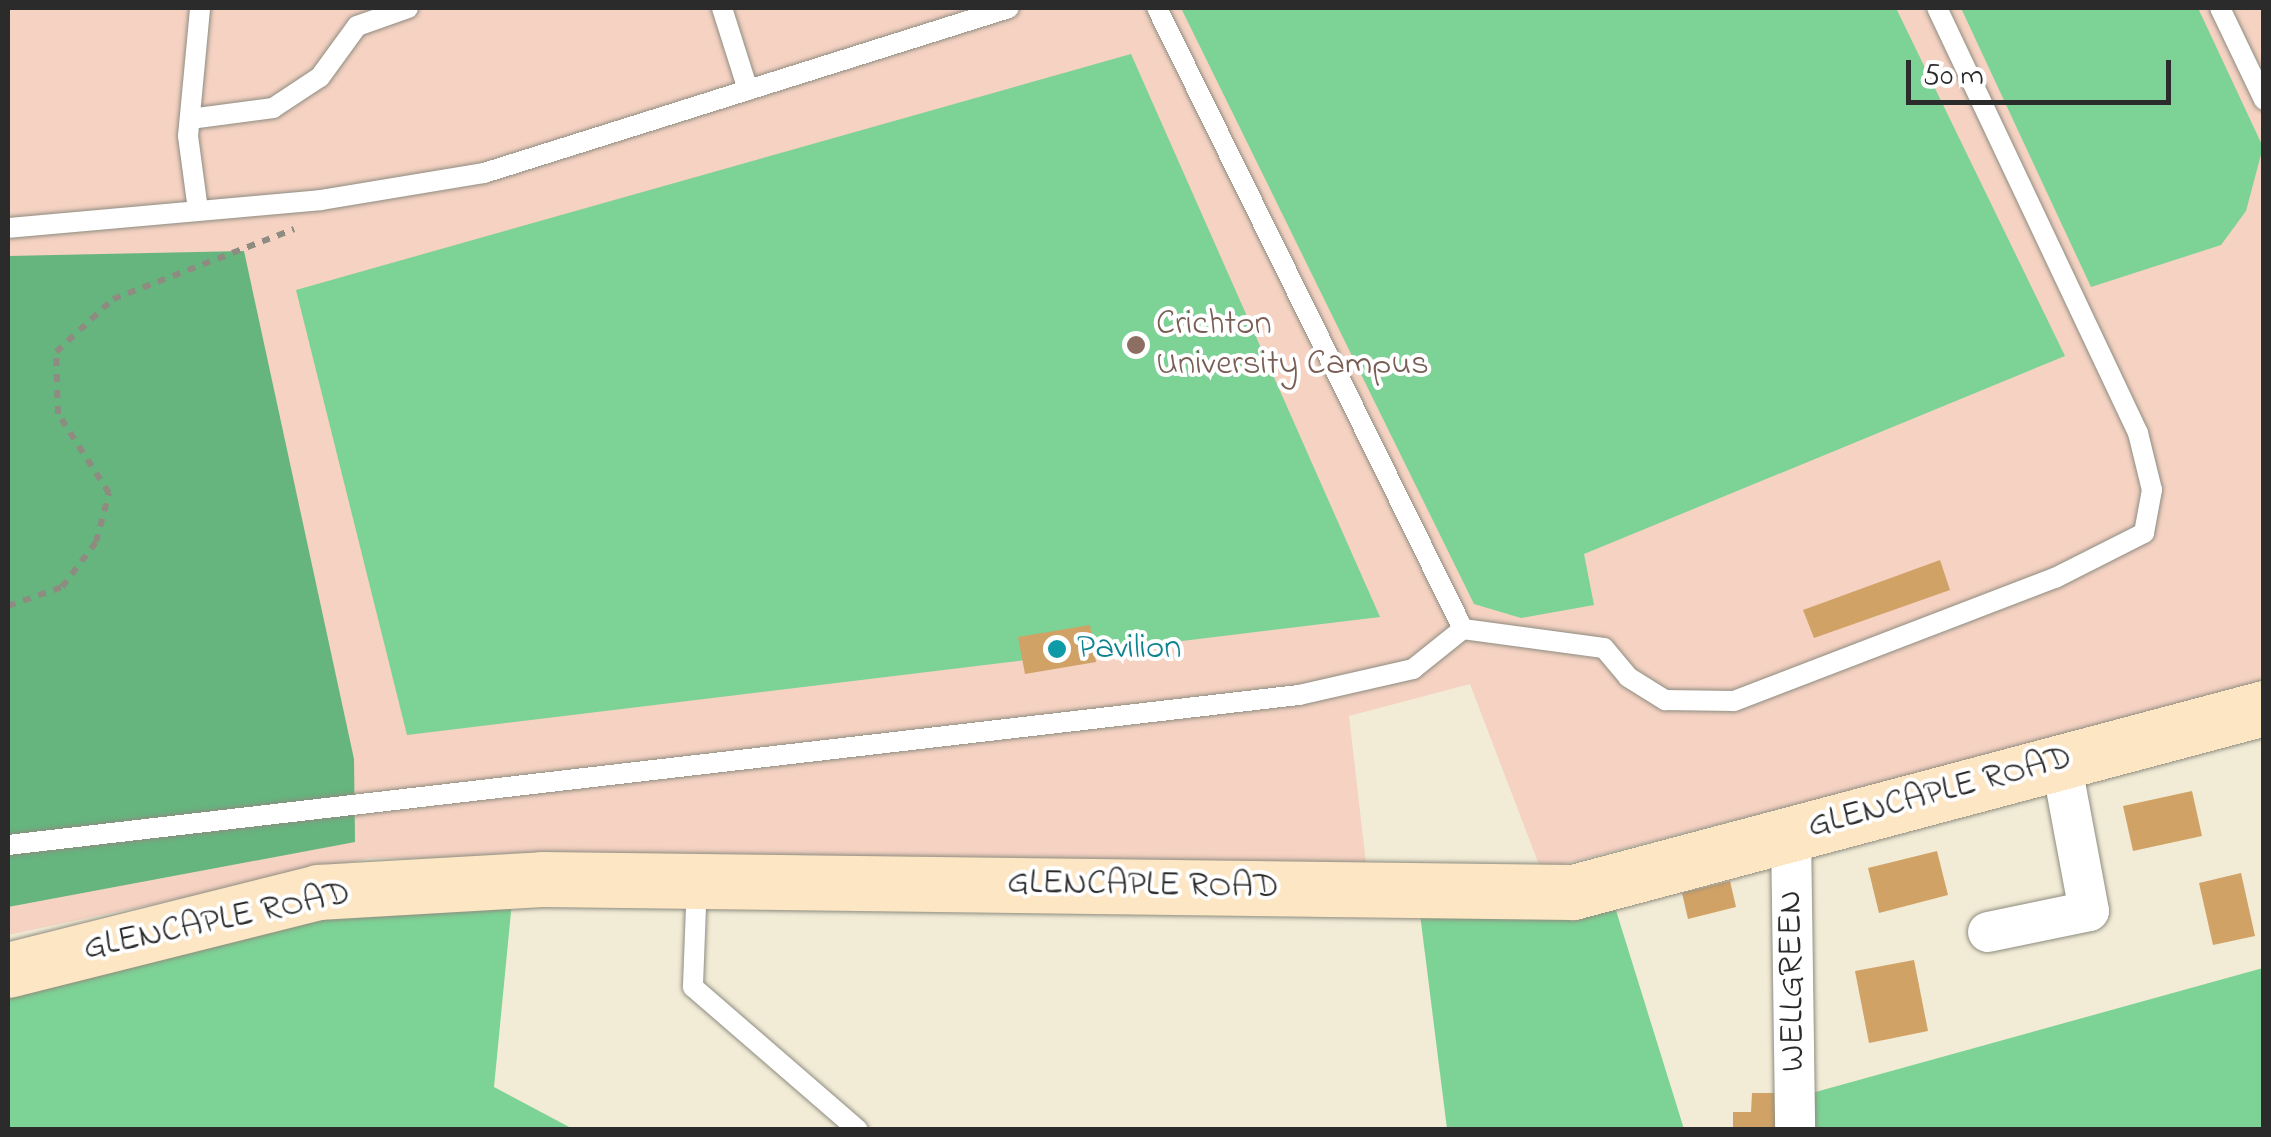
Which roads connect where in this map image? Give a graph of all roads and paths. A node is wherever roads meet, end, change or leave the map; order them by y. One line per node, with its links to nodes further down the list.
1 (200, 8): 10 (lane)
2 (408, 8): 10 (lane)
3 (722, 8): 8 (lane)
4 (1009, 8): 8 (lane)
5 (1157, 8): 15 (lane)
6 (1937, 8): 15 (lane)
7 (2220, 8): 9 (lane)
8 (748, 90): 11 (lane)
9 (2264, 100)
10 (190, 119): 12 (lane)
11 (321, 200): 12 (lane); 14 (path)
12 (198, 210): 13 (lane)
13 (8, 228)
14 (8, 606)
15 (1463, 629): 19 (lane)
16 (2264, 708): 17 (main road, GLENCAPLE ROAD)
17 (2062, 762): 18 (main road, GLENCAPLE ROAD); 21 (street)
18 (1790, 832): 20 (main road, GLENCAPLE ROAD); 24 (street, WELLGREEN)
19 (8, 846)
20 (697, 881): 22 (main road, GLENCAPLE ROAD); 23 (lane)
21 (1988, 932)
22 (8, 970)
23 (858, 1130)
24 (1794, 1130)

